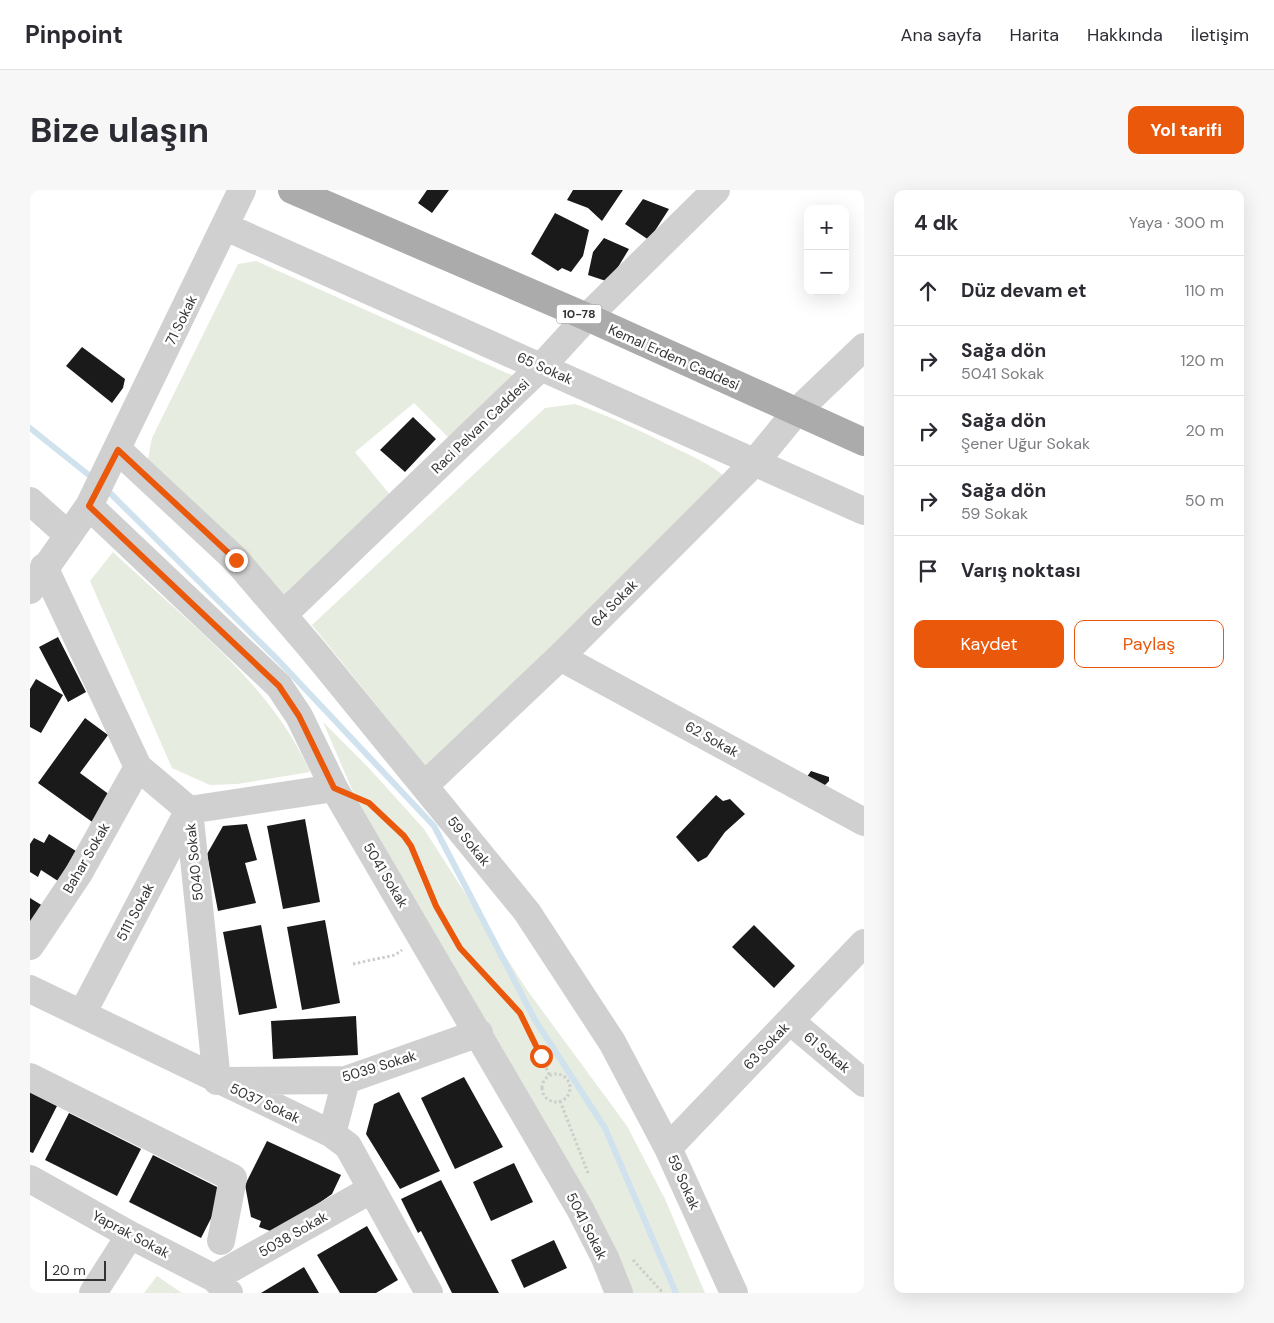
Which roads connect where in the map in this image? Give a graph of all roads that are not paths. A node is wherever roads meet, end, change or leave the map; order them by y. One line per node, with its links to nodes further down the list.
1 (242, 190): 4 (street, 71 Sokak)
2 (292, 190): 5 (main road, Kemal Erdem Caddesi / 10-78)
3 (716, 190): 5 (street, Raci Pelvan Caddesi)
4 (226, 227): 7 (street, 65 Sokak); 10 (street, 71 Sokak)
5 (587, 317): 7 (street, Raci Pelvan Caddesi); 8 (main road, Kemal Erdem Caddesi / 10-78)
6 (864, 347): 8 (street, 64 Sokak)
7 (542, 366): 11 (street, 65 Sokak); 18 (street, Raci Pelvan Caddesi)
8 (796, 412): 9 (main road, Kemal Erdem Caddesi / 10-78); 11 (street, 64 Sokak)
9 (864, 442)
10 (118, 450): 13 (street, 71 Sokak); 18 (street, 59 Sokak)
11 (755, 462): 14 (street, 65 Sokak); 19 (street, 64 Sokak)
12 (30, 501): 15 (street)
13 (89, 506): 15 (street, 71 Sokak); 22 (street, 5041 Sokak)
14 (864, 511)
15 (67, 534): 16 (street, 71 Sokak)
16 (44, 567): 17 (street, 71 Sokak); 20 (street, 5040 Sokak)
17 (30, 590)
18 (283, 615): 21 (street, 59 Sokak)
19 (560, 657): 21 (street, 64 Sokak); 24 (street, 62 Sokak)
20 (138, 767): 23 (street, 5040 Sokak); 26 (street, Bahar Sokak)
21 (424, 786): 36 (street, 59 Sokak)
22 (334, 788): 23 (street); 30 (street, 5041 Sokak)
23 (189, 810): 28 (street, 5111 Sokak); 32 (street, 5040 Sokak)
24 (864, 822)
25 (864, 943): 29 (street, 63 Sokak)
26 (30, 946)
27 (30, 989): 28 (street, 5037 Sokak)
28 (82, 1014): 32 (street, 5037 Sokak)
29 (790, 1021): 34 (street, 61 Sokak); 36 (street, 63 Sokak)
30 (479, 1033): 33 (street, 5039 Sokak); 44 (street, 5041 Sokak)
31 (30, 1077): 40 (street)
32 (216, 1080): 33 (street, 5039 Sokak); 35 (street, 5037 Sokak)
33 (346, 1080): 35 (street)
34 (864, 1083)
35 (332, 1134): 38 (street, 5037 Sokak)
36 (668, 1148): 45 (street, 59 Sokak)
37 (30, 1179): 39 (street, Yaprak Sokak)
38 (372, 1189): 41 (street, 5038 Sokak); 43 (street, 5037 Sokak)
39 (130, 1235): 41 (street, Yaprak Sokak); 42 (street)
40 (221, 1241)
41 (222, 1286)
42 (93, 1293)
43 (429, 1293)
44 (619, 1293)
45 (734, 1293)

